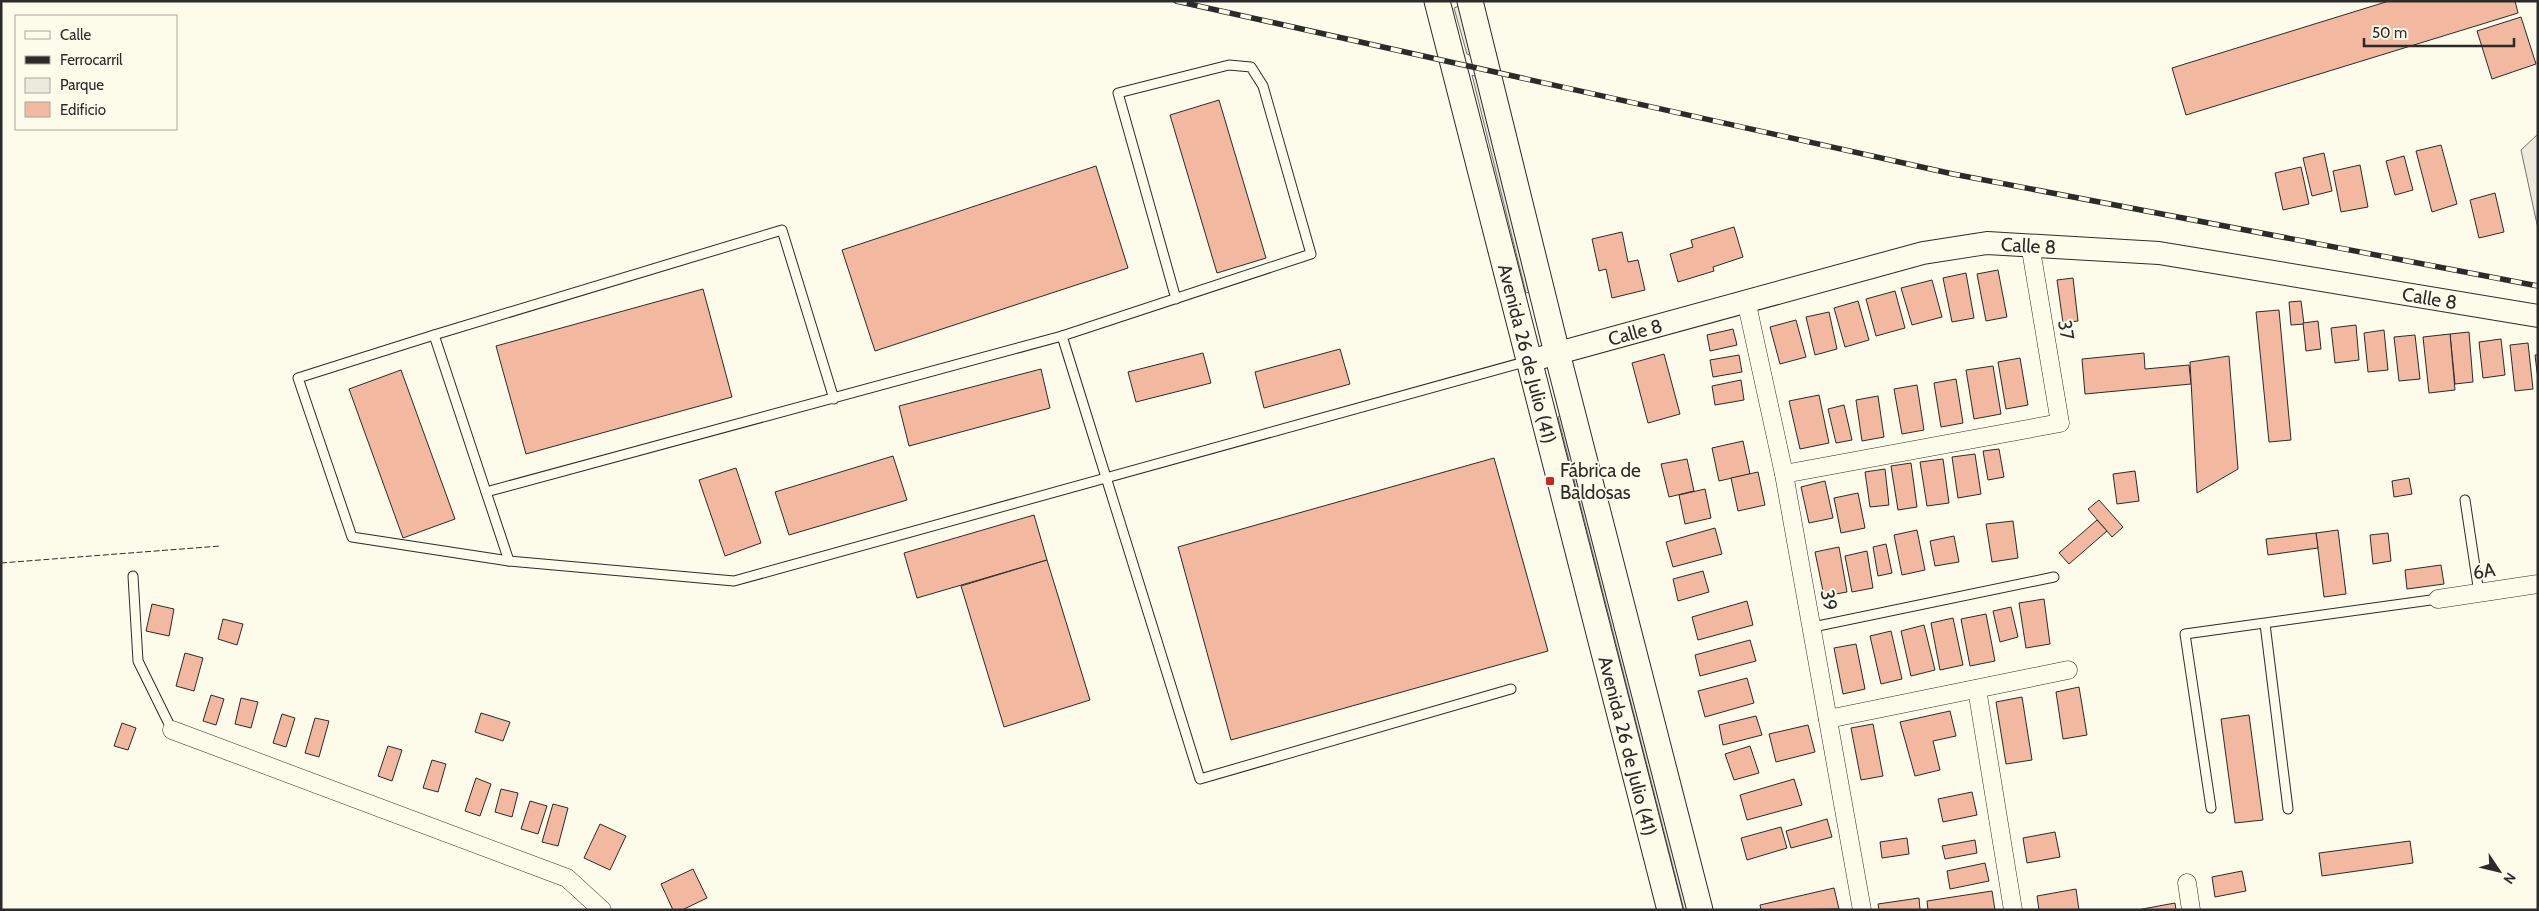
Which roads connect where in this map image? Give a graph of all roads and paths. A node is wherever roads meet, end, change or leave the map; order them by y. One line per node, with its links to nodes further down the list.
1 (1437, 1): 10 (main road, Avenida 26 de Julio (41))
2 (1470, 1): 9 (main road, Avenida 26 de Julio (41))
3 (2030, 244): 5 (street, Calle 8); 6 (street, Calle 8); 12 (street, 37)
4 (1176, 299): 4 (lane); 8 (lane)
5 (1746, 300): 9 (street, Calle 8); 12 (street, 39)
6 (2538, 316)
7 (434, 335): 11 (lane); 14 (lane); 16 (lane)
8 (1062, 336): 11 (lane); 13 (lane)
9 (1557, 353): 10 (street, Calle 8); 34 (main road, Avenida 26 de Julio (41))
10 (1528, 361): 13 (lane); 33 (main road, Avenida 26 de Julio (41))
11 (834, 398): 14 (lane)
12 (1784, 474): 23 (street, 39)
13 (1106, 478): 16 (lane); 26 (lane)
14 (486, 492): 16 (lane)
15 (2464, 500): 20 (lane)
16 (510, 561)
17 (133, 576): 28 (lane)
18 (2054, 577): 23 (lane)
19 (2538, 584): 20 (street, 6A)
20 (2479, 593): 21 (street, 6A)
21 (2438, 599): 22 (lane)
22 (2265, 624): 29 (lane); 30 (lane)
23 (1813, 627): 27 (street, 39)
24 (2068, 670): 25 (street)
25 (1977, 689): 27 (street); 36 (street)
26 (1511, 690)
27 (1828, 720): 35 (street, 39)
28 (172, 730): 32 (street)
29 (2211, 808)
30 (2288, 809)
31 (2187, 883): 37 (street)
32 (602, 910)
33 (1670, 910)
34 (1700, 910)
35 (1862, 910)
36 (2013, 910)
37 (2191, 910)

